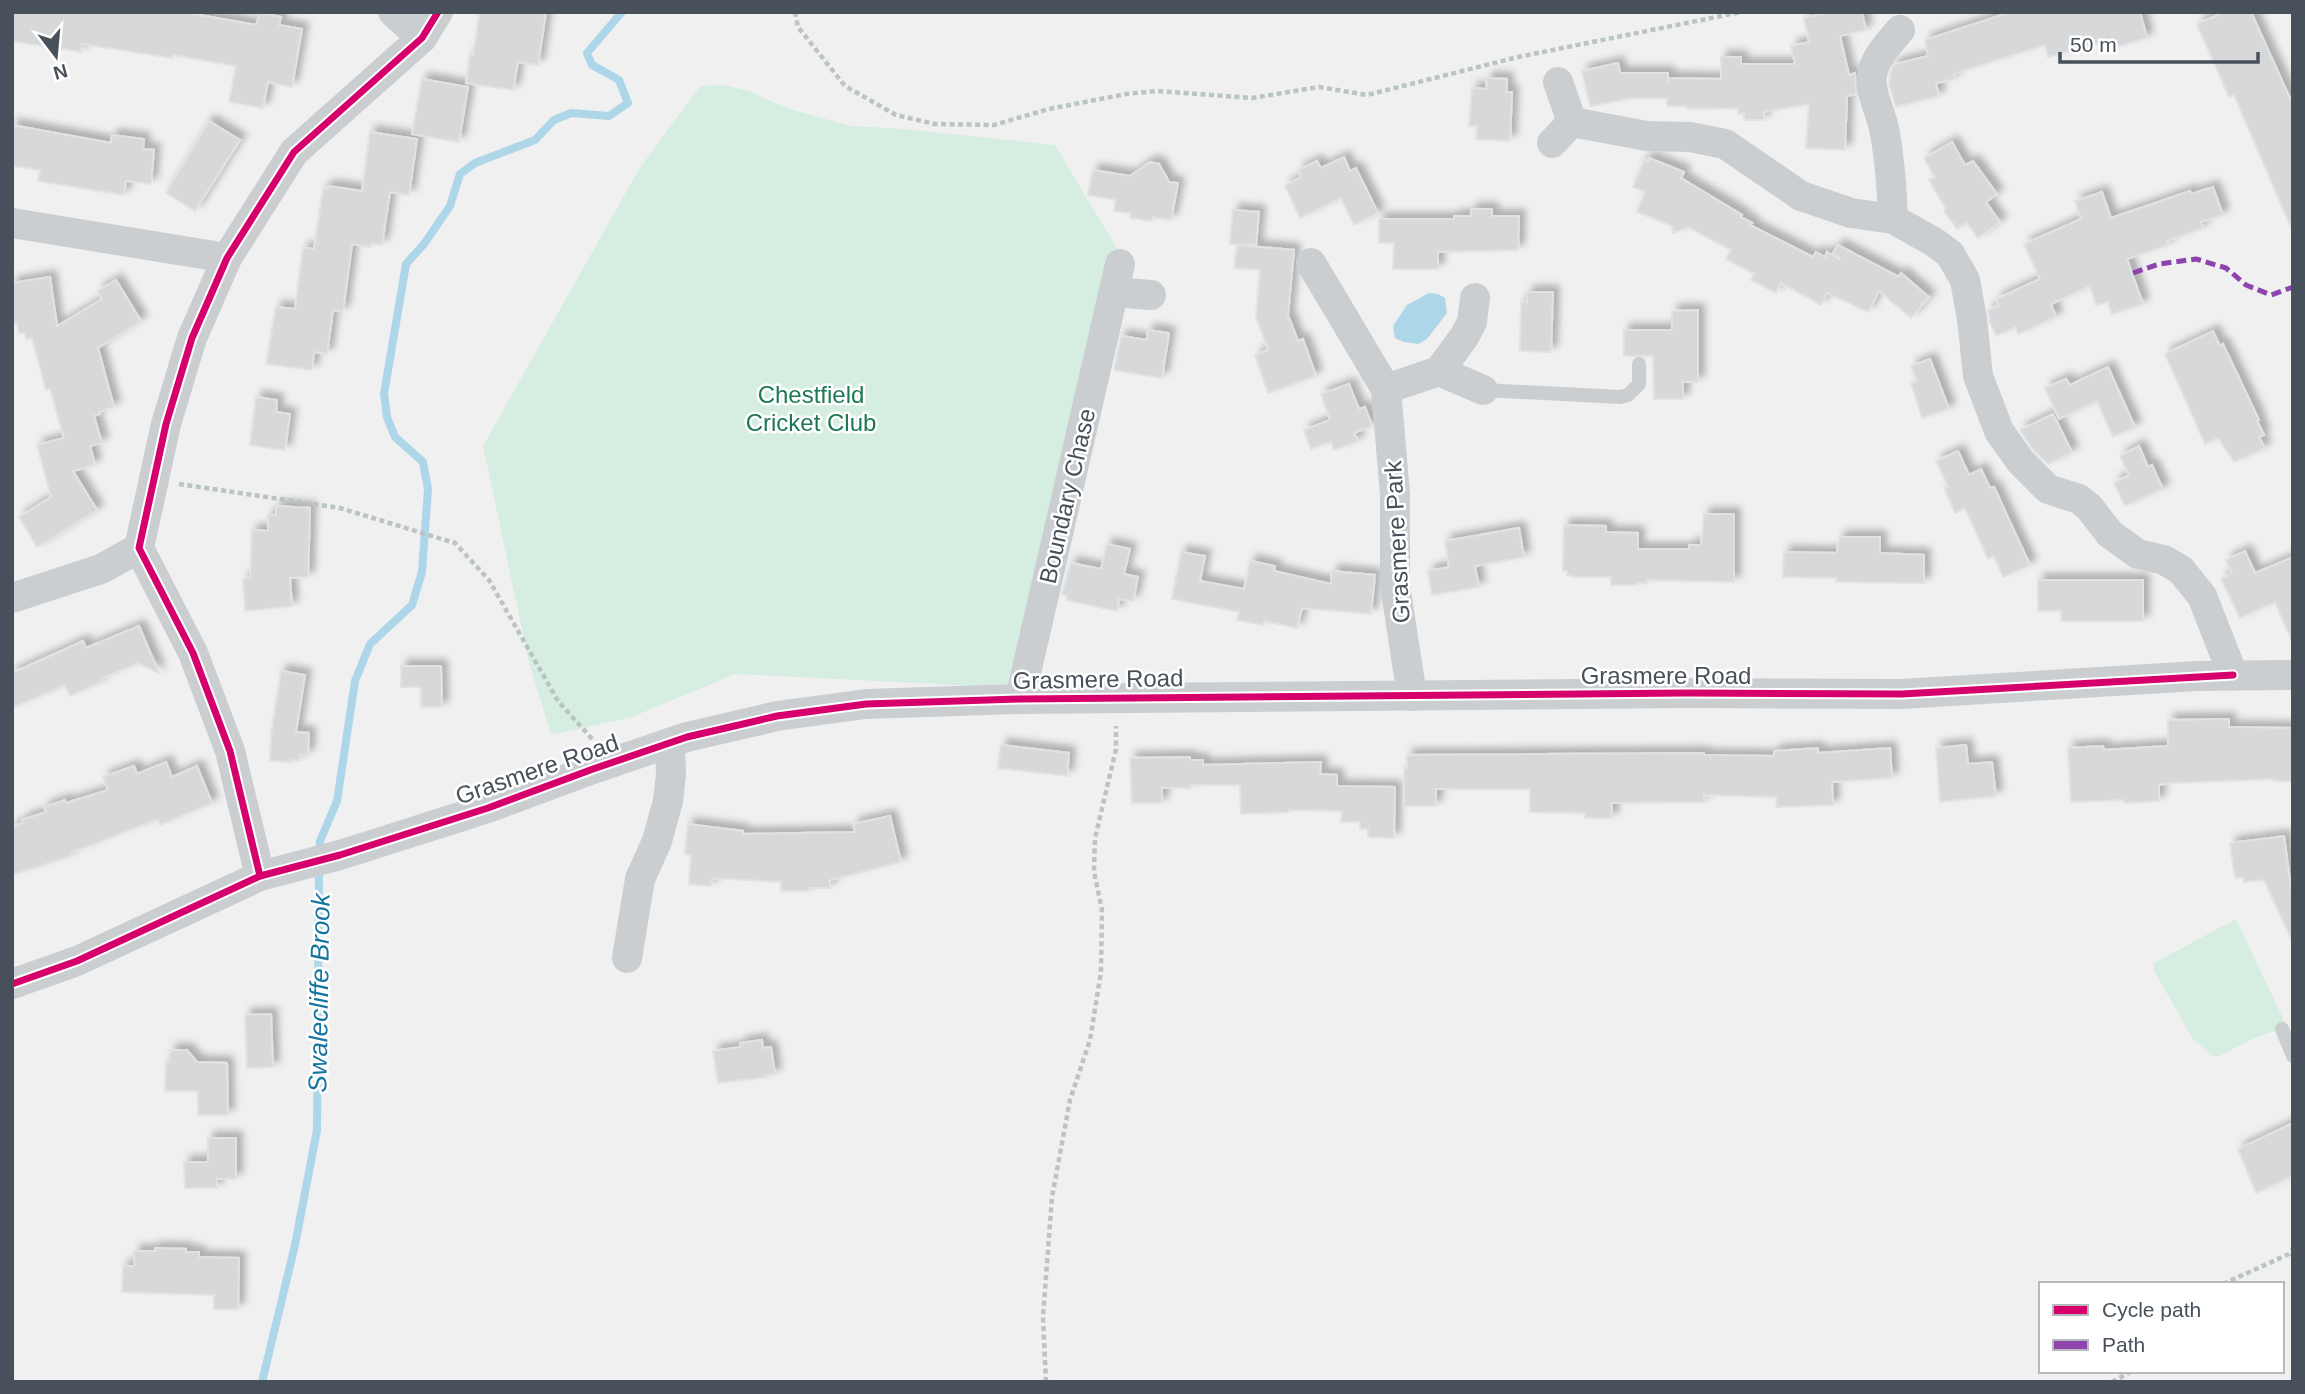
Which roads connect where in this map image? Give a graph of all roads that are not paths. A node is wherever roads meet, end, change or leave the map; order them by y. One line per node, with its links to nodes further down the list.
1 (393, 12): 4 (street)
2 (438, 12): 4 (street)
3 (1900, 30): 6 (street)
4 (422, 38): 8 (street)
5 (1558, 82): 6 (street)
6 (1893, 219): 18 (street)
7 (12, 223): 8 (street)
8 (227, 258): 16 (street)
9 (1311, 262): 14 (street, Grasmere Park)
10 (1151, 295): 21 (street, Boundary Chase)
11 (1475, 298): 13 (street)
12 (1639, 364): 15 (lane)
13 (1438, 371): 14 (street); 15 (street)
14 (1386, 388): 20 (street, Grasmere Park)
15 (1483, 390)
16 (139, 548): 17 (street); 23 (street)
17 (12, 598)
18 (2233, 675): 19 (street, Grasmere Road); 20 (street, Grasmere Road)
19 (2293, 675)
20 (1412, 696): 21 (street, Grasmere Road)
21 (1020, 699): 22 (street, Grasmere Road)
22 (670, 743): 23 (street, Grasmere Road); 24 (street)
23 (260, 876): 25 (street, Grasmere Road)
24 (627, 958)
25 (12, 984)
26 (2282, 1029): 27 (lane)
27 (2293, 1056)

